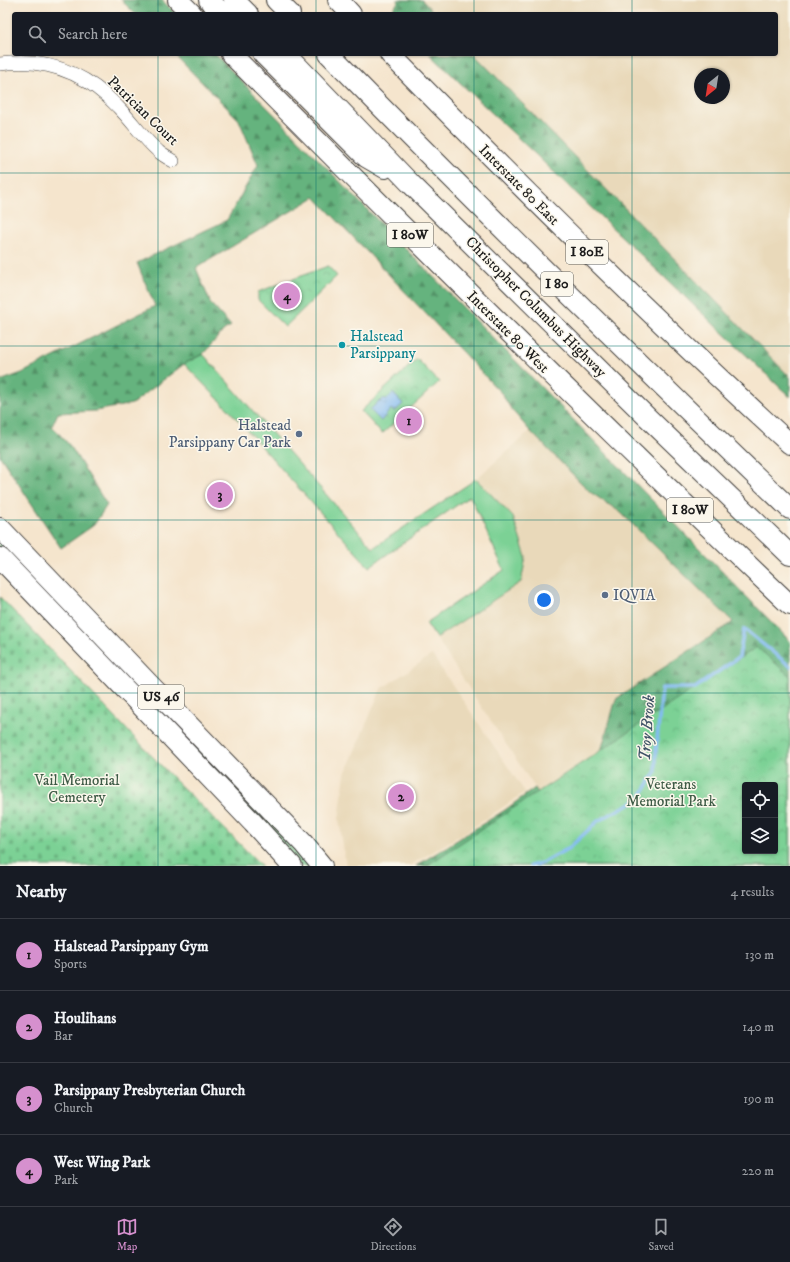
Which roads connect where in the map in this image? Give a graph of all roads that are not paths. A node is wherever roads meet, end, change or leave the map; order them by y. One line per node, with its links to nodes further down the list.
1 (178, 0): 6 (highway)
2 (209, 0): 7 (highway)
3 (234, 0): 8 (highway)
4 (276, 0): 9 (highway)
5 (338, 0): 10 (highway)
6 (190, 12)
7 (221, 12)
8 (246, 12)
9 (288, 12)
10 (349, 12)
11 (233, 56): 24 (highway, Interstate 80 West / I 80W)
12 (265, 56): 18 (highway)
13 (288, 56): 18 (highway, Christopher Columbus Highway / I 80)
14 (331, 56): 20 (highway, Christopher Columbus Highway / I 80)
15 (392, 56): 19 (highway, Interstate 80 East / I 80E)
16 (0, 64): 17 (street, Patrician Court)
17 (173, 161)
18 (410, 183): 22 (highway, Christopher Columbus Highway / I 80)
19 (790, 444)
20 (790, 509)
21 (0, 528): 26 (highway, US 46)
22 (790, 555)
23 (0, 558): 25 (highway, US 46)
24 (790, 605)
25 (292, 866)
26 (322, 866)

